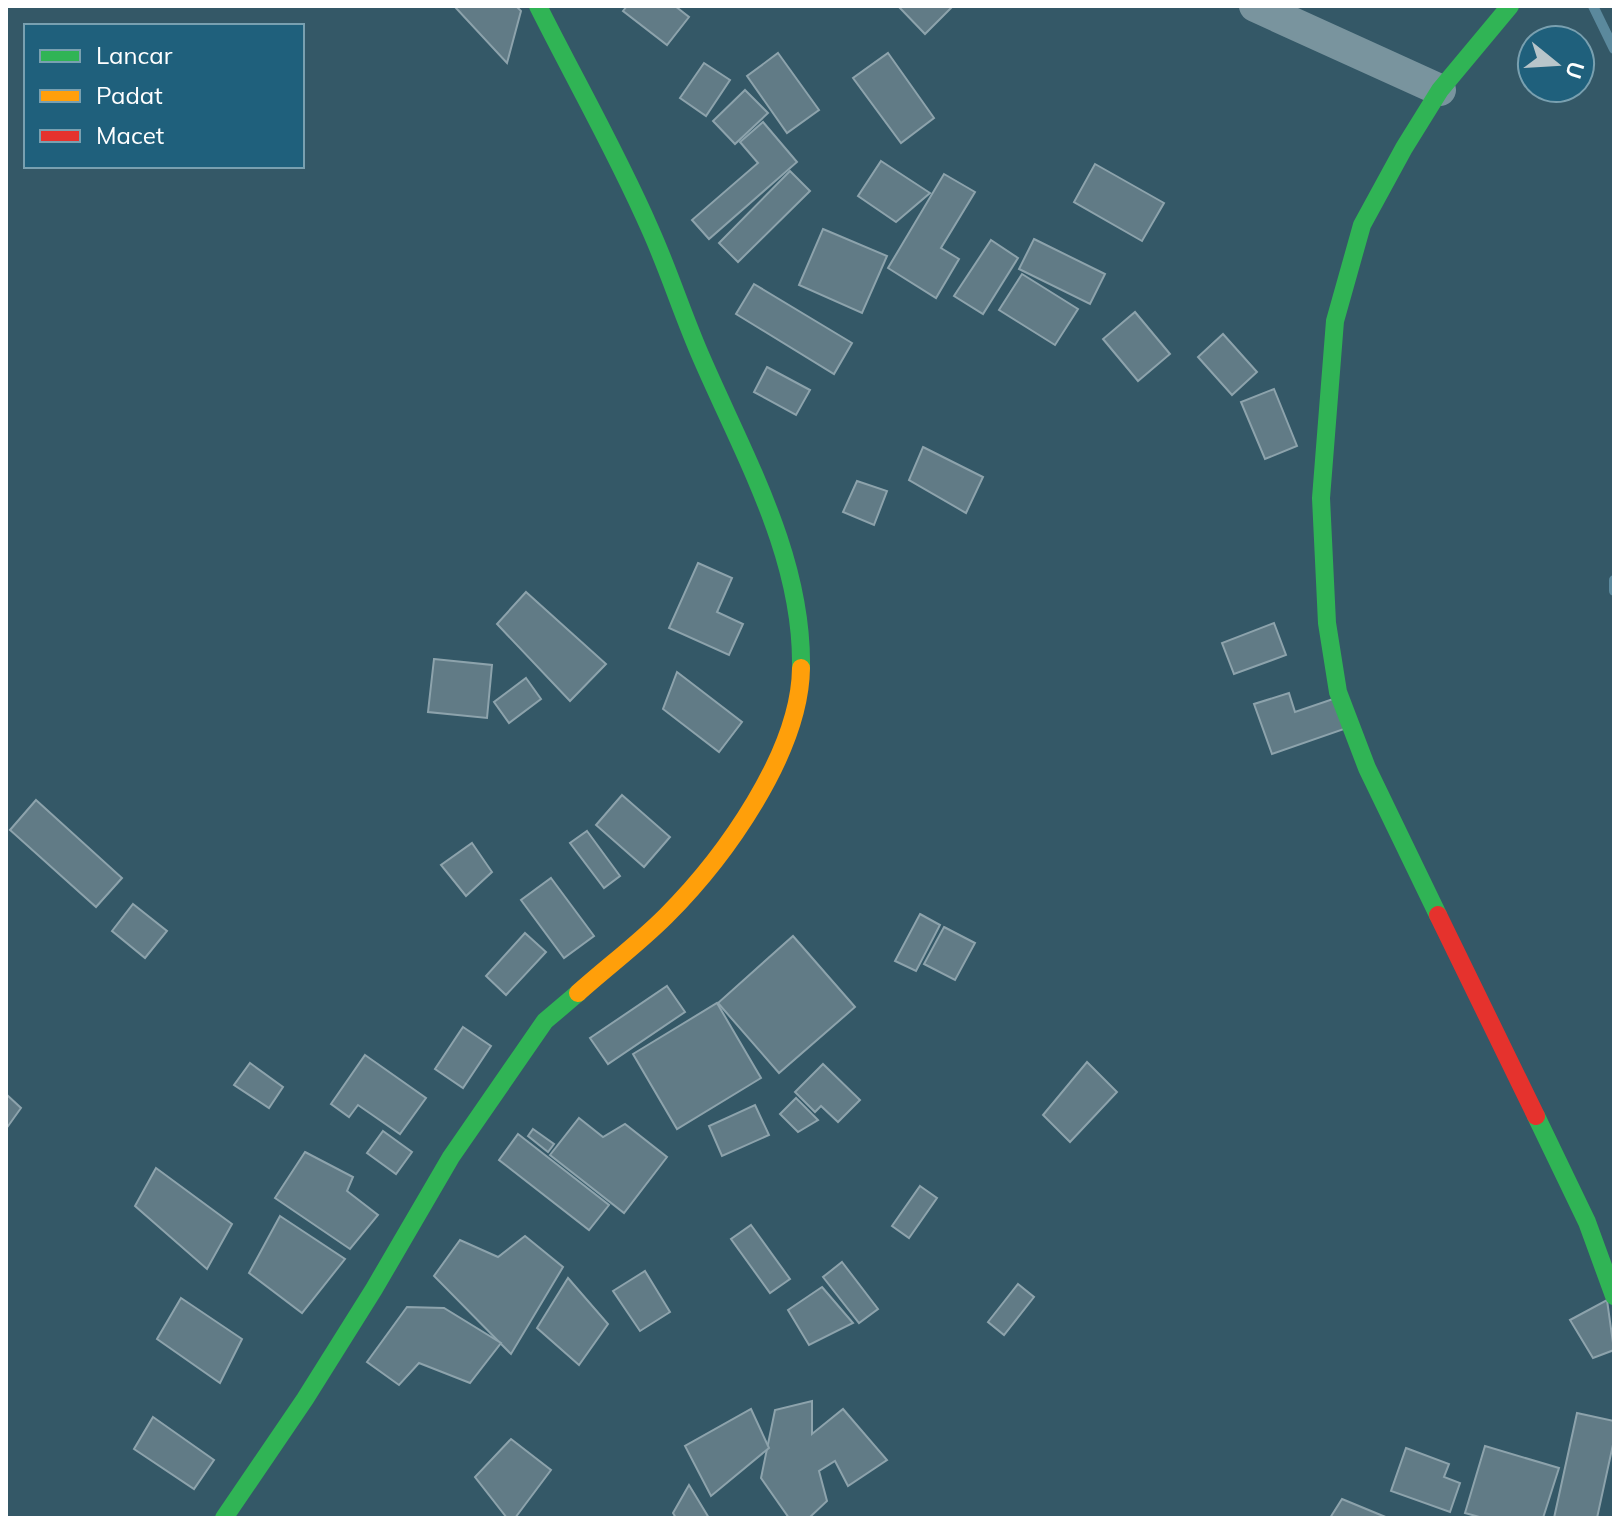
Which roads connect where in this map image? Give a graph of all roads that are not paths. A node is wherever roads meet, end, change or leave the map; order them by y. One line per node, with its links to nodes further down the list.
1 (538, 6): 6 (street)
2 (1255, 6): 4 (street)
3 (1510, 6): 4 (street)
4 (1440, 90): 5 (street)
5 (1614, 1296)
6 (224, 1518)

